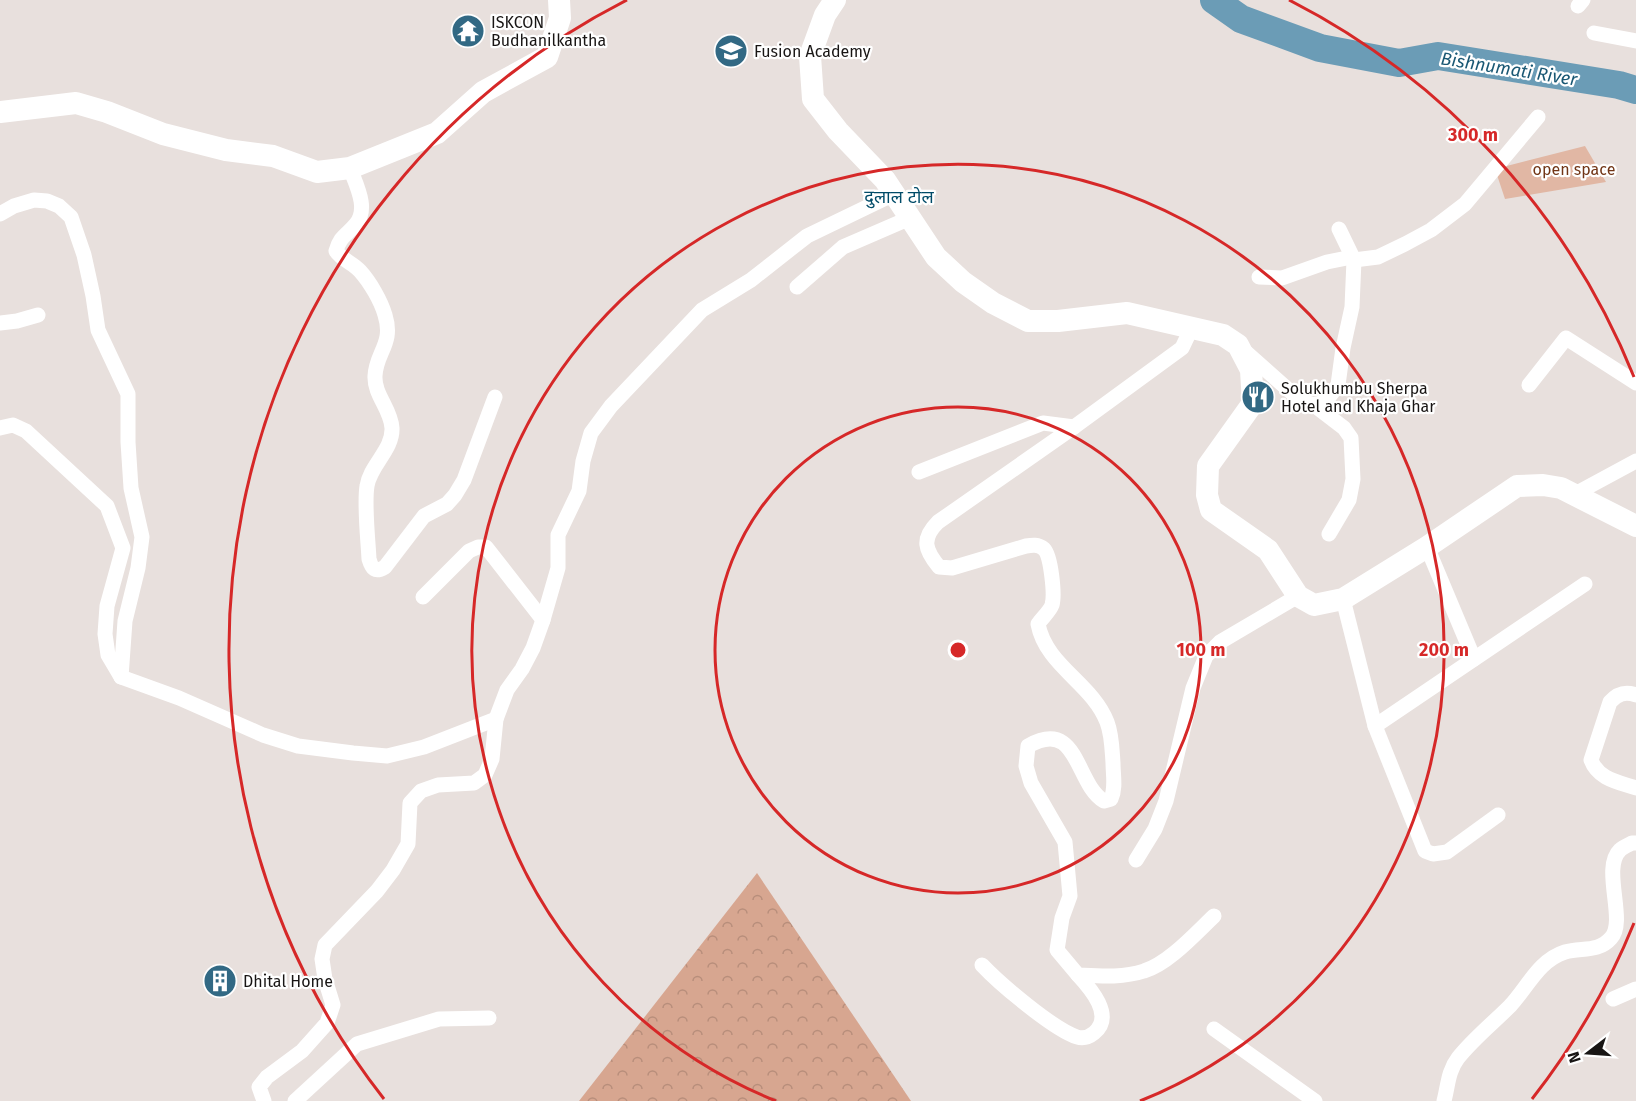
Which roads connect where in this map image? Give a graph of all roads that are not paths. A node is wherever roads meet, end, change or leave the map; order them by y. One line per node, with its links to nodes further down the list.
1 (558, 0): 7 (street)
2 (835, 0): 8 (street)
3 (1594, 33): 4 (street)
4 (1636, 41)
5 (0, 112): 7 (street)
6 (1538, 117): 12 (street)
7 (350, 168): 21 (street)
8 (894, 194): 10 (street); 35 (street)
9 (0, 214): 37 (street)
10 (910, 218): 14 (street); 17 (street)
11 (1339, 230): 12 (street)
12 (1353, 258): 13 (street); 22 (street)
13 (1259, 277)
14 (797, 287)
15 (38, 315): 16 (street)
16 (0, 323)
17 (1192, 327): 18 (street); 23 (street)
18 (1238, 345): 22 (street); 32 (street)
19 (1636, 383): 20 (street)
20 (1529, 385)
21 (495, 397)
22 (1314, 405): 29 (street)
23 (1074, 427): 26 (street); 47 (street)
24 (0, 428): 37 (street)
25 (1636, 461): 27 (street)
26 (919, 472)
27 (1575, 494): 28 (street); 30 (street)
28 (1636, 526)
29 (1329, 534)
30 (1427, 547): 34 (street); 36 (street)
31 (1585, 585): 36 (street)
32 (1298, 596): 34 (street); 44 (street)
33 (423, 597): 35 (street)
34 (1343, 599): 40 (street)
35 (543, 620): 39 (street)
36 (1474, 659): 40 (street)
37 (121, 677): 39 (street)
38 (1636, 695): 41 (street)
39 (496, 719): 52 (street)
40 (1375, 726): 42 (street)
41 (1636, 788)
42 (1498, 815)
43 (1636, 843): 55 (street)
44 (1136, 860)
45 (1214, 916): 47 (street)
46 (982, 965): 47 (street)
47 (1078, 975)
48 (1636, 989): 49 (street)
49 (1613, 999)
50 (489, 1018): 53 (street)
51 (1214, 1029): 54 (street)
52 (261, 1094)
53 (295, 1101)
54 (1315, 1101)
55 (1444, 1101)

